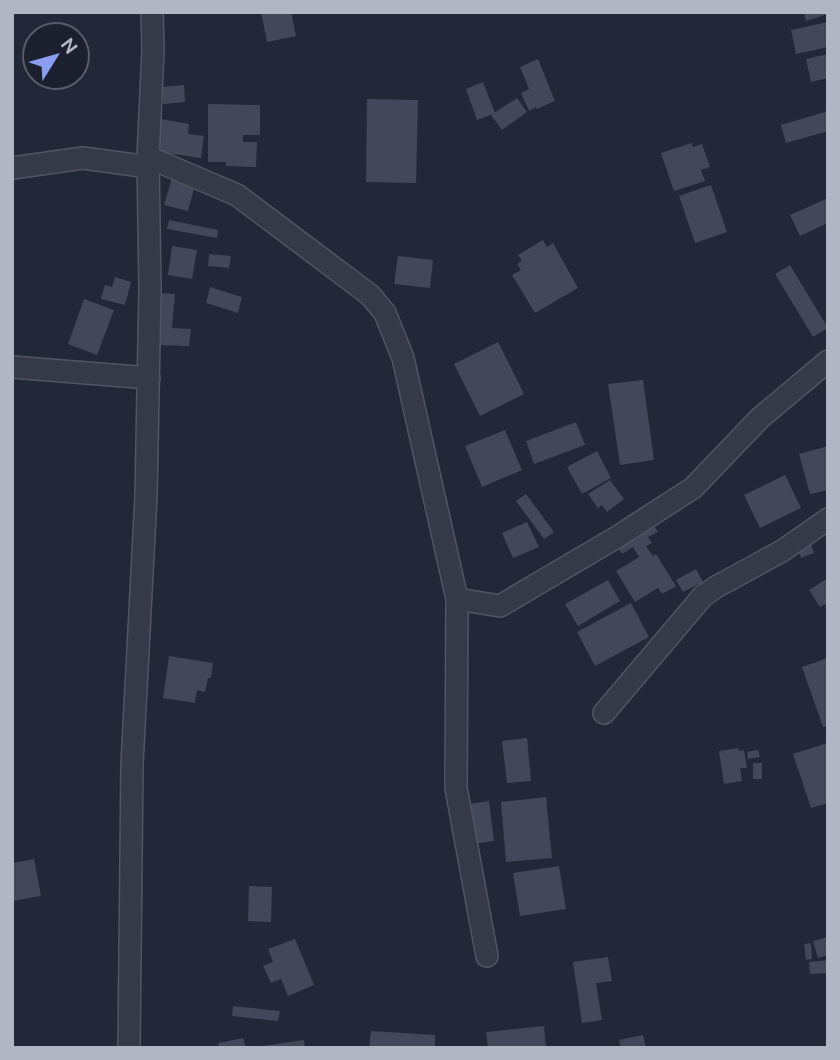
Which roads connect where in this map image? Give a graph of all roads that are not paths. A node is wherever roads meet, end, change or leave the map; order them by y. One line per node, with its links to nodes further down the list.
1 (152, 12): 2 (street)
2 (149, 162): 3 (street); 6 (street); 8 (street)
3 (12, 168)
4 (828, 361): 8 (street)
5 (12, 367): 6 (street)
6 (149, 378): 11 (street)
7 (828, 519): 9 (street)
8 (457, 598): 10 (street)
9 (604, 713)
10 (488, 956)
11 (129, 1048)

